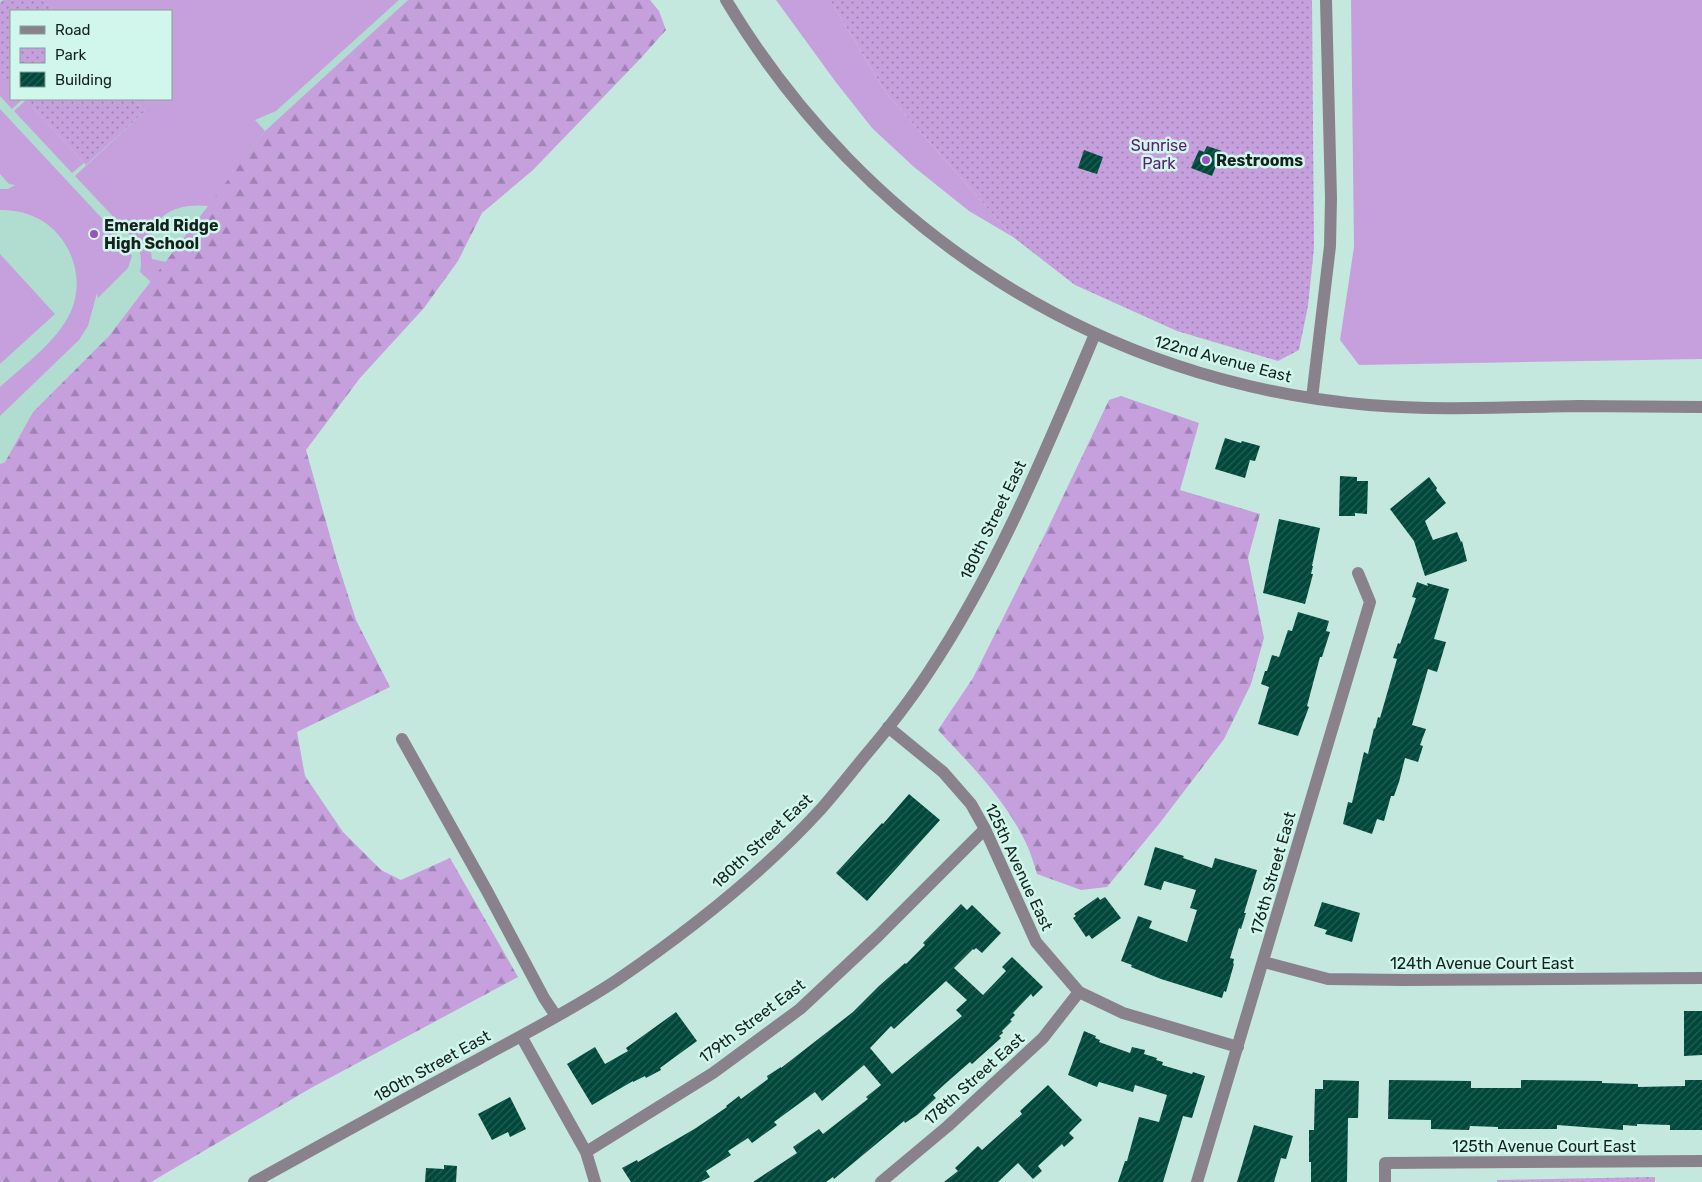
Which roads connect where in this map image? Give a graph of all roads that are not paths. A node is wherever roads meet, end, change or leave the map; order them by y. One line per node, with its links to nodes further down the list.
1 (726, 0): 3 (street, 122nd Avenue East)
2 (1326, 0): 4 (street)
3 (1095, 334): 4 (street, 122nd Avenue East); 7 (street, 180th Street East)
4 (1312, 398): 5 (street, 122nd Avenue East)
5 (1702, 407)
6 (1358, 573): 10 (street, 176th Street East)
7 (888, 728): 9 (street, 125th Avenue East); 13 (street, 180th Street East)
8 (402, 739): 13 (street)
9 (985, 829): 12 (street, 125th Avenue East); 16 (street, 179th Street East)
10 (1264, 962): 11 (street, 124th Avenue Court East); 15 (street, 176th Street East)
11 (1702, 978)
12 (1079, 992): 15 (street, 125th Avenue East); 20 (street, 178th Street East)
13 (556, 1016): 14 (street, 180th Street East)
14 (521, 1036): 16 (street); 18 (street, 180th Street East)
15 (1238, 1047): 21 (street, 176th Street East)
16 (586, 1152): 19 (street)
17 (1702, 1161): 22 (street, 125th Avenue Court East)
18 (254, 1182)
19 (595, 1182)
20 (881, 1182)
21 (1198, 1182)
22 (1386, 1182)

